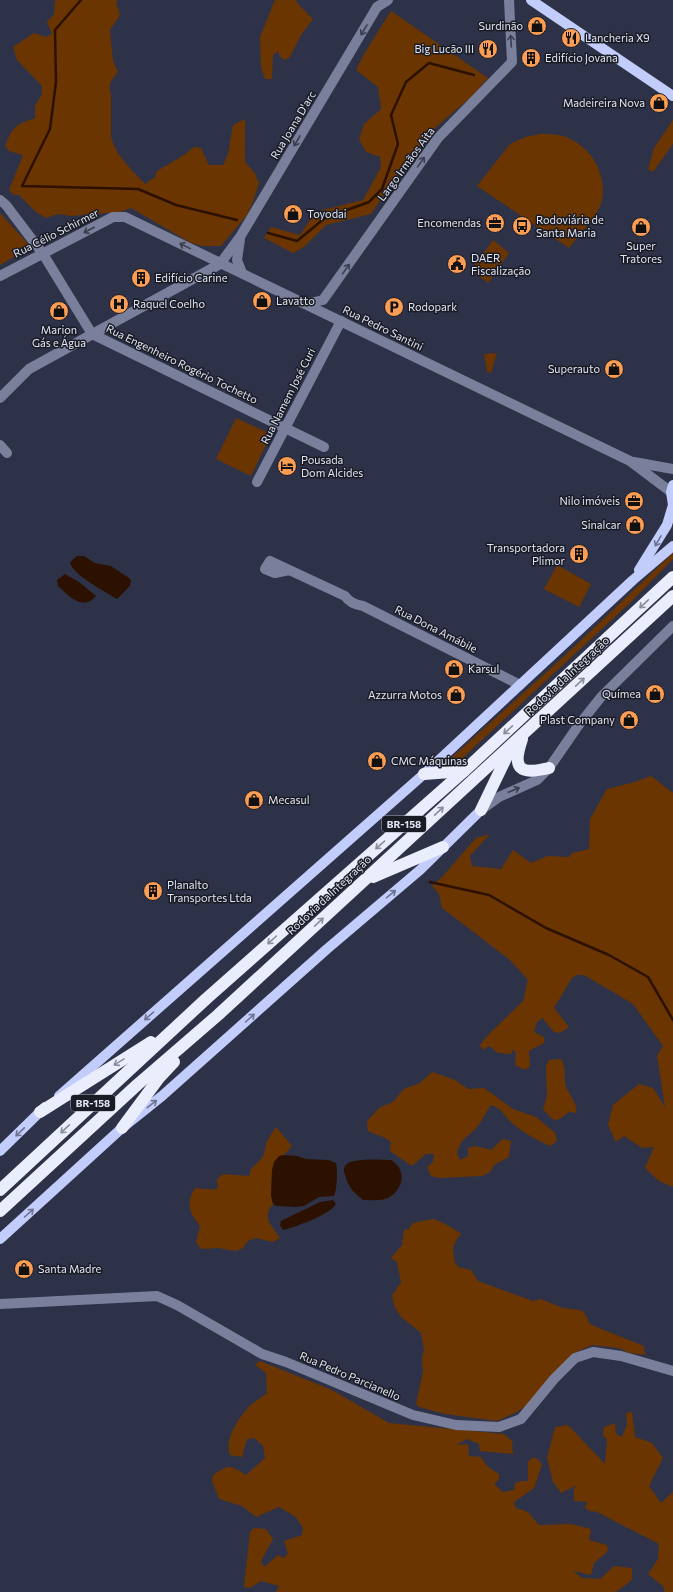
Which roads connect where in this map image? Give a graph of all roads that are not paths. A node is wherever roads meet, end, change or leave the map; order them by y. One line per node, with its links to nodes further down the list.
1 (388, 0): 7 (street, Rua Joana D'arc, one-way to 7)
2 (509, 0): 12 (street, Largo Irmãos Aita, one-way to 2)
3 (531, 0): 4 (main road)
4 (673, 96)
5 (0, 200): 8 (street, Rua Engenheiro Rogério Tochetto)
6 (125, 217): 8 (street, Rua Célio Schirmer, one-way to 8); 9 (street, Rua Pedro Santini, one-way to 6)
7 (240, 237): 9 (street, Rua Joana D'arc); 10 (street)
8 (43, 254): 11 (street, Rua Célio Schirmer); 16 (street, Rua Engenheiro Rogério Tochetto)
9 (220, 264): 10 (street, Rua Pedro Santini); 16 (street)
10 (242, 273): 13 (street, Rua Pedro Santini)
11 (0, 276)
12 (324, 300): 13 (street); 14 (street)
13 (306, 304): 14 (street, Rua Pedro Santini)
14 (327, 315): 15 (street, Rua Pedro Santini)
15 (341, 321): 18 (street, Rua Namem José Curi); 20 (street, Rua Pedro Santini)
16 (92, 334): 17 (street); 18 (street, Rua Engenheiro Rogério Tochetto)
17 (0, 398)
18 (286, 428): 19 (street, Rua Engenheiro Rogério Tochetto); 22 (street, Rua Namem José Curi)
19 (324, 446)
20 (630, 461): 21 (street, Rua Pedro Santini); 23 (street, Rua Pedro Santini)
21 (673, 469)
22 (257, 482)
23 (672, 488): 24 (main road)
24 (673, 505): 28 (main road, BR-158, one-way to 28)
25 (673, 546): 28 (main road, BR-158)
26 (289, 570): 31 (street, Rua Dona Amábile)
27 (673, 577): 35 (highway, Rodovia da Integração / BR-158, one-way to 35)
28 (633, 580): 31 (main road, BR-158)
29 (673, 596): 32 (highway, Rodovia da Integração / BR-158, one-way to 29)
30 (673, 626): 34 (street, BR-158)
31 (520, 685): 36 (main road, BR-158)
32 (524, 733): 33 (highway, Rodovia da Integração / BR-158); 34 (highway, BR-158)
33 (513, 744): 37 (highway, BR-158); 39 (highway, Rodovia da Integração / BR-158, one-way to 33)
34 (549, 768): 37 (street, BR-158, one-way to 34)
35 (464, 771): 36 (highway); 41 (highway, Rodovia da Integração / BR-158, one-way to 41)
36 (424, 774): 42 (main road, BR-158, one-way to 42)
37 (481, 810): 38 (main road, BR-158)
38 (443, 847): 39 (highway, BR-158); 43 (main road, BR-158, one-way to 38)
39 (364, 880): 40 (highway, Rodovia da Integração / BR-158, one-way to 39)
40 (218, 1015): 43 (highway, BR-158); 46 (highway, Rodovia da Integração / BR-158)
41 (186, 1018): 42 (highway, BR-158, one-way to 42); 45 (highway, Rodovia da Integração / BR-158, one-way to 45)
42 (40, 1112): 44 (main road, BR-158, one-way to 44)
43 (122, 1128): 47 (main road, BR-158, one-way to 43)
44 (0, 1151)
45 (0, 1190)
46 (0, 1211)
47 (0, 1239)
48 (0, 1304): 49 (street, Rua Pedro Parcianello)
49 (673, 1371)

